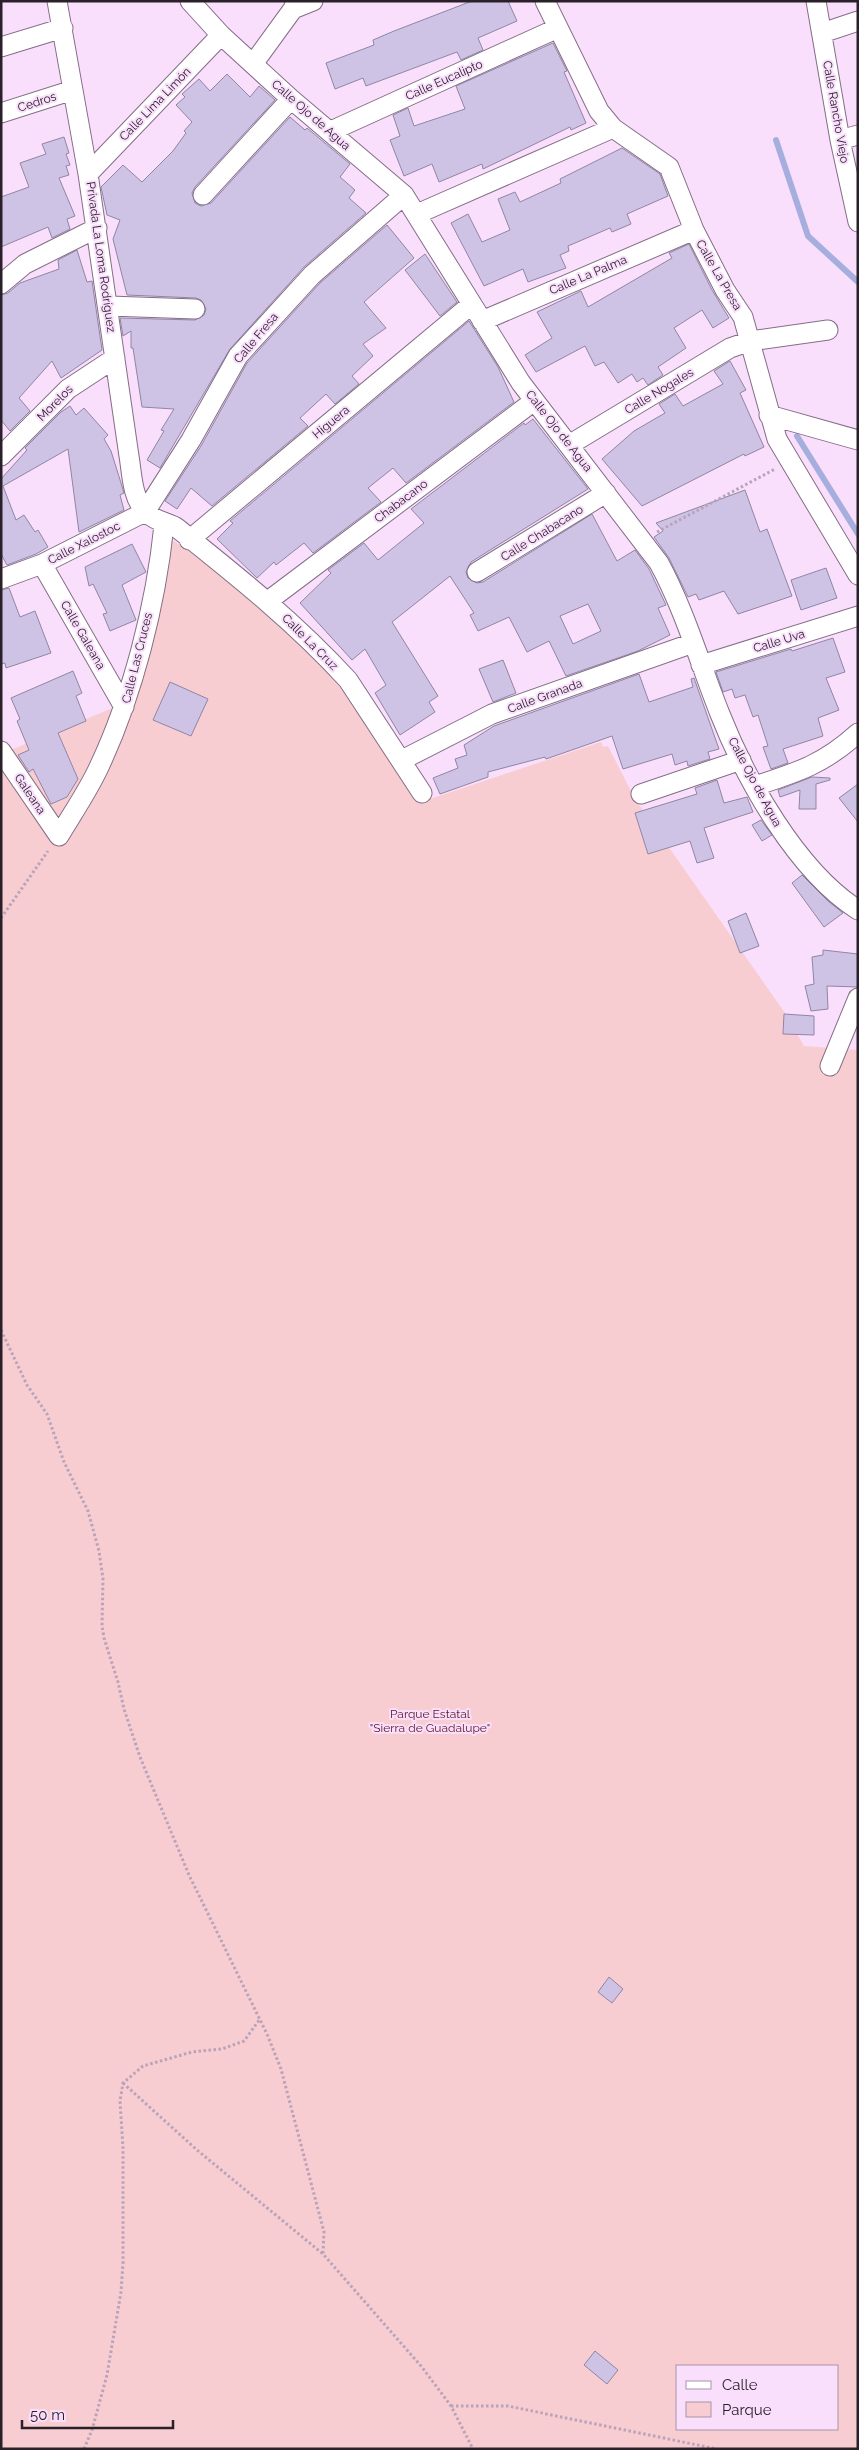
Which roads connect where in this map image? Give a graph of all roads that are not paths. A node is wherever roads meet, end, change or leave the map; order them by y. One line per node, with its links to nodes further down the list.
1 (57, 1): 8 (street, Privada La Loma Rodríguez)
2 (190, 1): 11 (street, Calle Ojo de Agua)
3 (312, 1): 6 (street)
4 (546, 1): 9 (street, Calle La Presa)
5 (816, 1): 10 (street, Calle Rancho Viejo)
6 (295, 5): 13 (street)
7 (858, 21): 10 (street)
8 (63, 28): 12 (street); 14 (street, Privada La Loma Rodríguez)
9 (558, 28): 17 (street, Calle La Presa); 18 (street, Calle Eucalipto)
10 (822, 34): 19 (street, Calle Rancho Viejo)
11 (221, 35): 13 (street, Calle Ojo de Agua); 20 (street, Calle Lima Limón)
12 (1, 47)
13 (253, 64): 15 (street, Calle Ojo de Agua)
14 (73, 90): 16 (street, Cedros); 20 (street, Privada La Loma Rodríguez)
15 (291, 99): 18 (street, Calle Ojo de Agua); 21 (street)
16 (1, 113)
17 (613, 128): 23 (street); 26 (street, Calle La Presa)
18 (330, 131): 22 (street, Calle Ojo de Agua)
19 (849, 138): 24 (street, Calle Rancho Viejo)
20 (88, 174): 25 (street, Privada La Loma Rodríguez)
21 (203, 195)
22 (404, 195): 23 (street, Calle Ojo de Agua); 41 (street, Calle Fresa)
23 (417, 214): 28 (street, Calle Ojo de Agua)
24 (858, 222)
25 (97, 228): 27 (street); 29 (street, Privada La Loma Rodríguez)
26 (694, 230): 31 (street, Calle La Palma); 33 (street, Calle La Presa)
27 (1, 284)
28 (472, 304): 31 (street, Calle Ojo de Agua); 43 (street, Higuera)
29 (109, 306): 30 (street); 34 (street, Privada La Loma Rodríguez)
30 (195, 309)
31 (482, 321): 35 (street, Calle Ojo de Agua)
32 (828, 330): 33 (street, Calle Nogales)
33 (750, 341): 36 (street, Calle La Presa); 38 (street, Calle Nogales)
34 (115, 358): 39 (street, Morelos); 41 (street, Privada La Loma Rodríguez)
35 (534, 401): 38 (street, Calle Ojo de Agua); 48 (street, Chabacano)
36 (769, 415): 37 (street); 46 (street, Calle La Presa)
37 (858, 440)
38 (569, 444): 40 (street, Calle Ojo de Agua)
39 (1, 456)
40 (606, 493): 45 (street, Calle Chabacano); 50 (street, Calle Ojo de Agua)
41 (145, 512): 42 (street); 44 (street, Calle Xalostoc)
42 (164, 525): 43 (street, Calle La Cruz); 52 (street, Calle Las Cruces)
43 (189, 540): 48 (street, Calle La Cruz)
44 (42, 564): 47 (street, Calle Xalostoc); 52 (street, Calle Galeana)
45 (477, 572)
46 (858, 575)
47 (1, 580)
48 (268, 601): 55 (street, Calle La Cruz)
49 (858, 616): 51 (street, Calle Uva)
50 (693, 643): 51 (street, Calle Ojo de Agua); 55 (street, Calle Granada)
51 (701, 665): 56 (street, Calle Ojo de Agua)
52 (124, 707): 60 (street, Calle Las Cruces)
53 (858, 733): 57 (street)
54 (1, 751): 60 (street, Galeana)
55 (402, 760): 58 (street, Calle La Cruz)
56 (742, 760): 57 (street, Calle Ojo de Agua); 59 (street)
57 (755, 786): 61 (street, Calle Ojo de Agua)
58 (422, 793)
59 (641, 794)
60 (59, 836)
61 (858, 910)
62 (858, 998): 63 (street)
63 (830, 1066)

